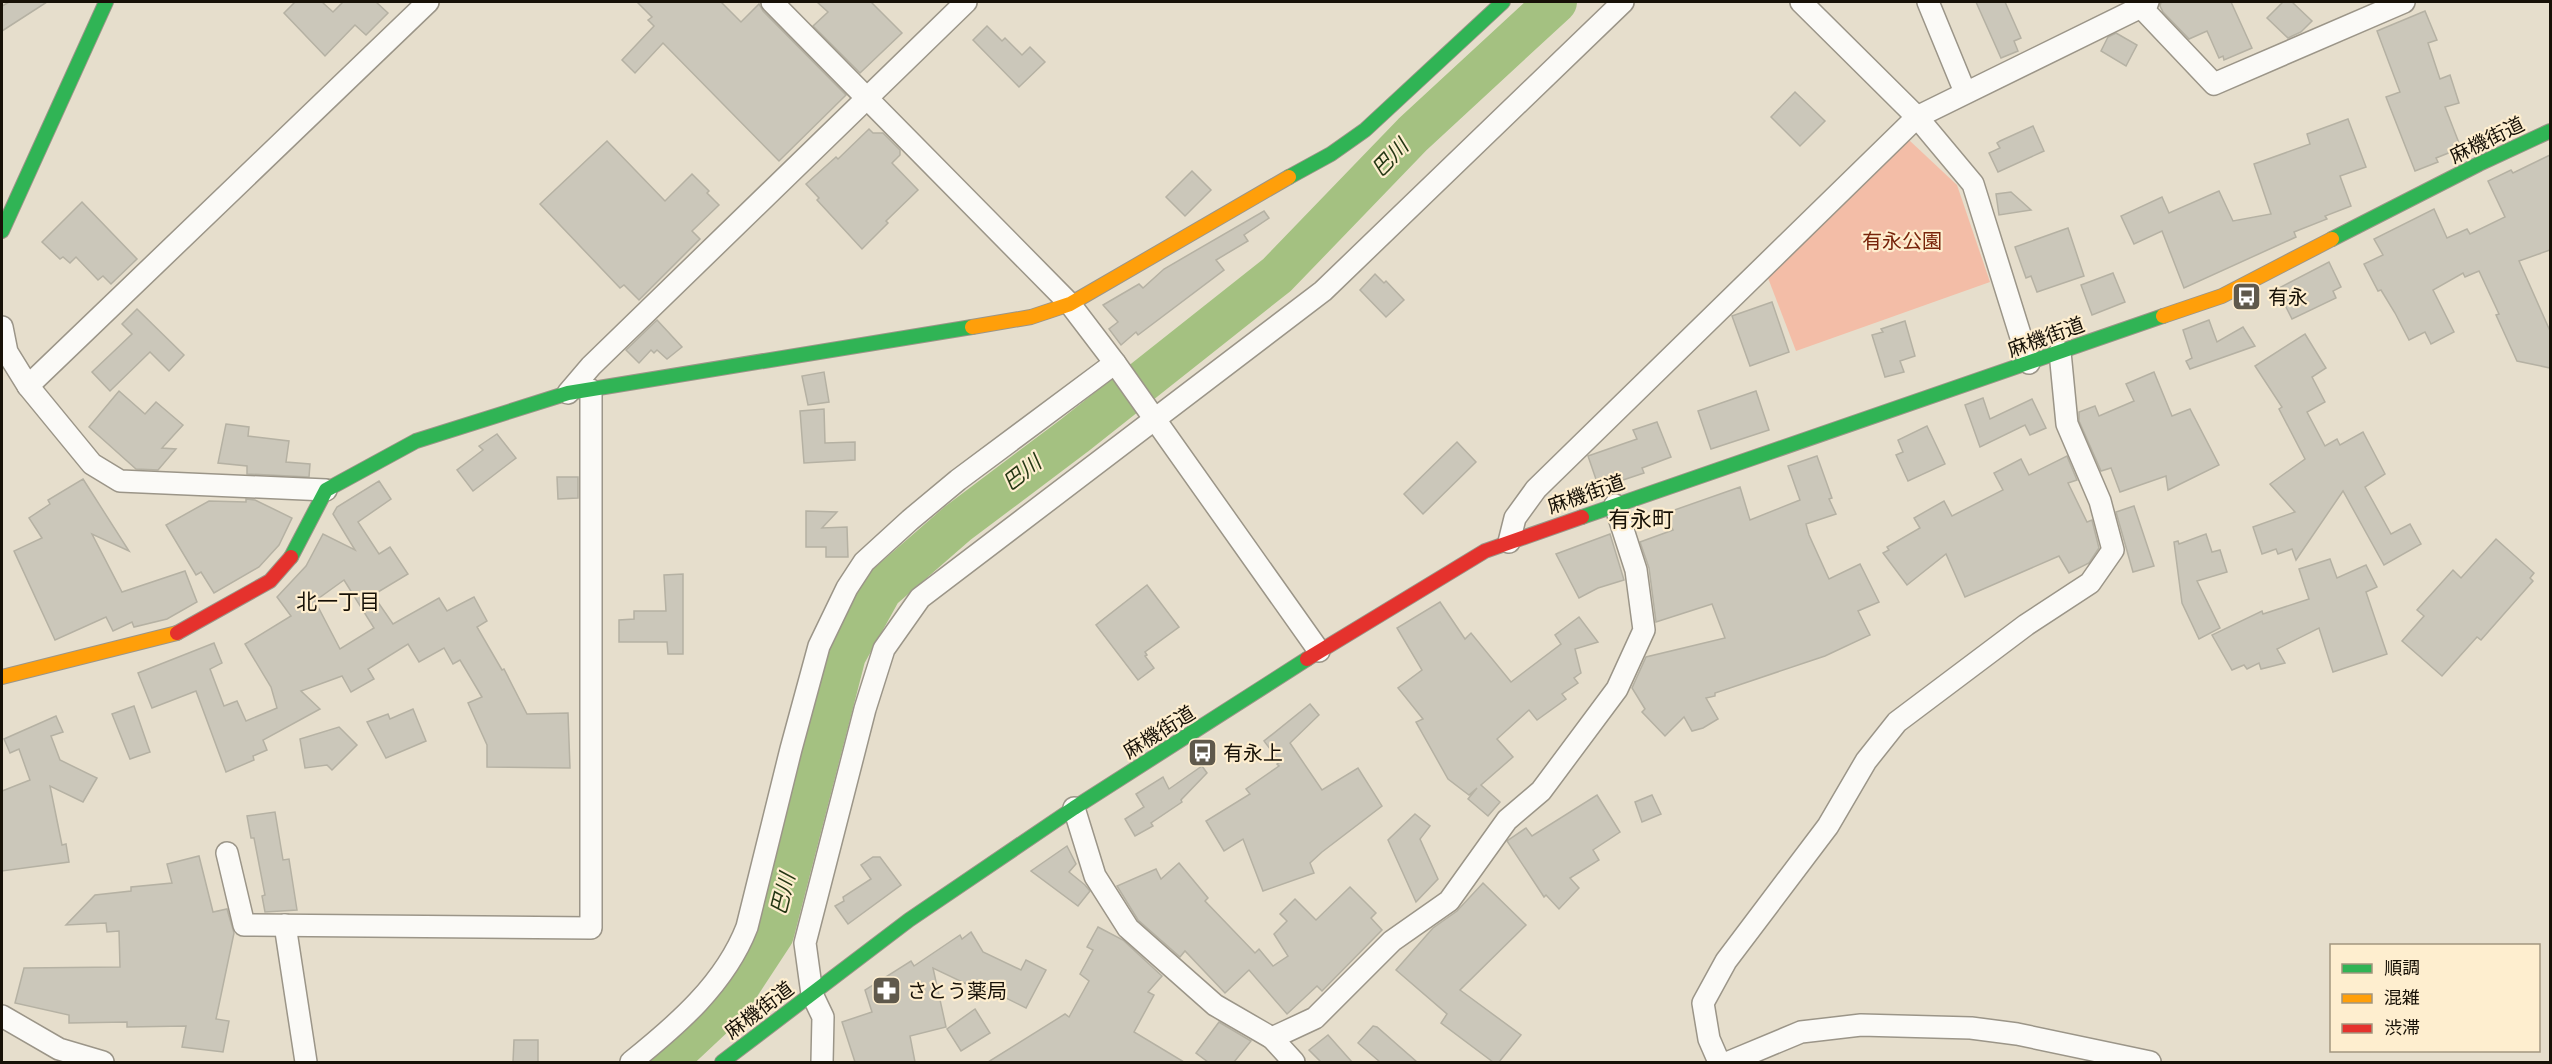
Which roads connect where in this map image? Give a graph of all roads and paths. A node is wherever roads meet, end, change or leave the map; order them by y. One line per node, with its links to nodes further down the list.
1 (106, 2): 15 (main road)
2 (428, 2): 21 (street)
3 (772, 2): 12 (street)
4 (966, 2): 12 (street)
5 (1503, 2): 16 (main road)
6 (1623, 2): 24 (street)
7 (1801, 2): 13 (street)
8 (1928, 2): 11 (street)
9 (2404, 2): 10 (street)
10 (2144, 4): 11 (street)
11 (1965, 93): 13 (street)
12 (867, 97): 16 (street); 23 (street)
13 (1917, 117): 20 (street); 27 (street)
14 (2550, 131): 18 (main road, 麻機街道)
15 (2, 231)
16 (1070, 304): 19 (street); 22 (main road)
17 (2, 327): 21 (street)
18 (2060, 352): 20 (main road, 麻機街道); 42 (street)
19 (1115, 363): 24 (street); 38 (street)
20 (2029, 363): 26 (main road, 麻機街道)
21 (28, 386): 25 (street)
22 (591, 390): 23 (main road); 32 (street)
23 (568, 393): 25 (main road)
24 (1155, 421): 28 (street); 33 (street)
25 (326, 490): 29 (main road)
26 (1615, 505): 27 (main road, 麻機街道); 35 (street)
27 (1509, 542): 28 (main road, 麻機街道)
28 (1319, 651): 30 (main road, 麻機街道)
29 (2, 677)
30 (1074, 808): 33 (main road, 麻機街道); 35 (street)
31 (227, 853): 32 (street)
32 (285, 925): 37 (street)
33 (812, 994): 39 (main road, 麻機街道); 40 (street)
34 (2, 1016): 36 (street)
35 (1272, 1038): 41 (street)
36 (103, 1062)
37 (306, 1062)
38 (631, 1062)
39 (722, 1062)
40 (822, 1062)
41 (1294, 1062)
42 (1719, 1062)
43 (1729, 1062): 44 (street)
44 (2150, 1062)

